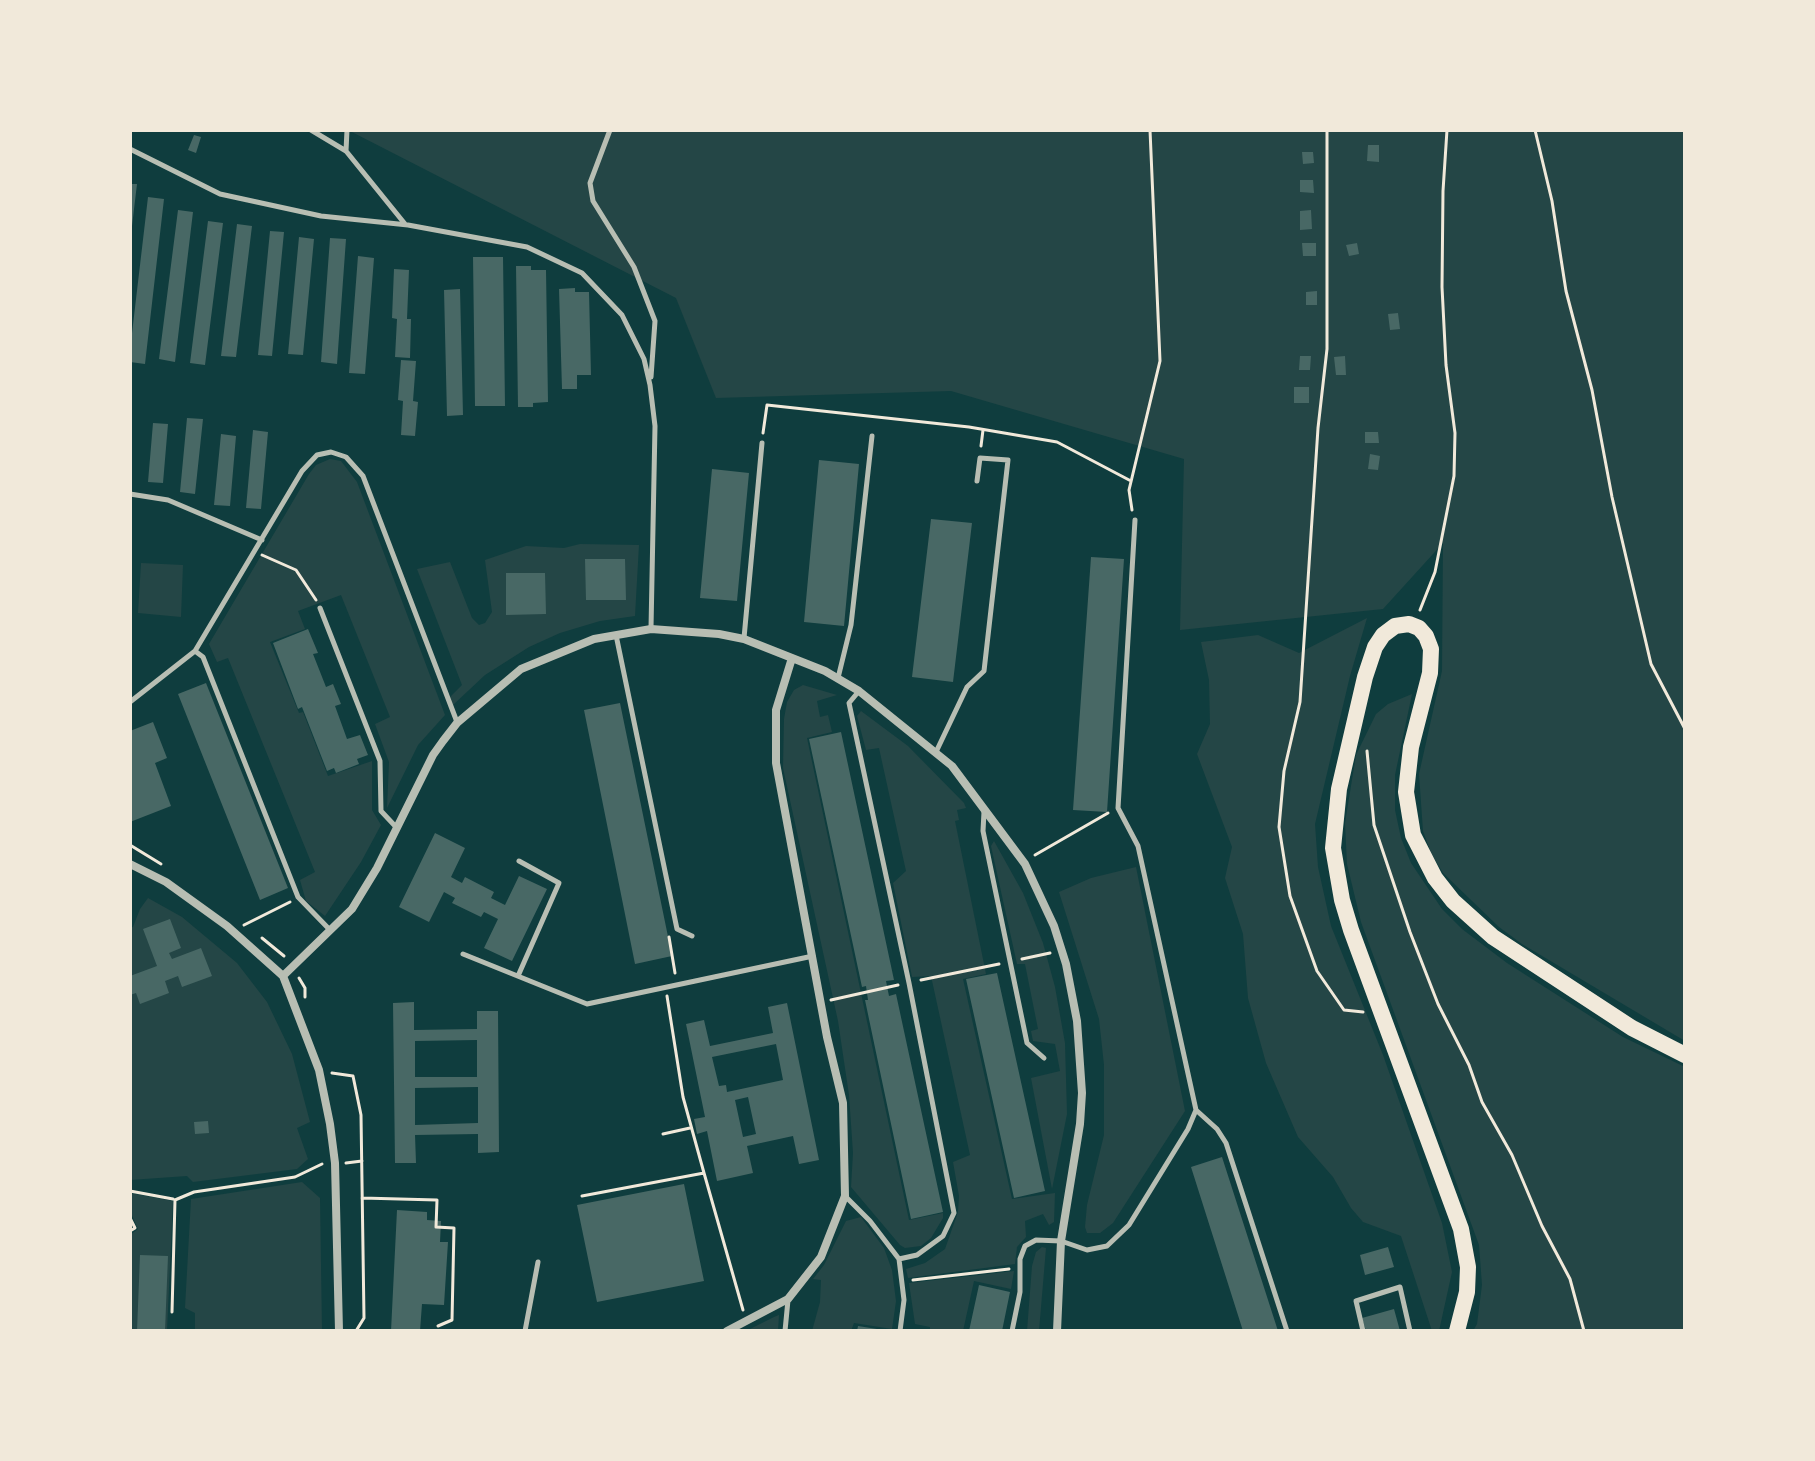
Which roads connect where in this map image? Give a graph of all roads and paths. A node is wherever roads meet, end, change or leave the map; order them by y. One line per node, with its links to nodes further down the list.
1 (311, 130): 9 (lane)
2 (347, 130): 9 (lane)
3 (610, 130): 11 (lane)
4 (1150, 130): 17 (path)
5 (1327, 130): 59 (path)
6 (1447, 130): 23 (path)
7 (1535, 130): 33 (path)
8 (130, 149): 10 (lane)
9 (346, 151): 10 (lane)
10 (406, 224): 11 (lane)
11 (650, 385): 24 (lane)
12 (983, 430): 14 (path); 15 (path); 17 (path)
13 (872, 436): 29 (lane)
14 (762, 443): 26 (lane)
15 (980, 458): 16 (lane); 35 (lane)
16 (977, 481)
17 (1131, 481): 19 (path)
18 (130, 494): 20 (lane)
19 (1135, 520): 62 (lane)
20 (262, 540): 21 (lane); 32 (lane)
21 (255, 551): 22 (path); 27 (lane)
22 (320, 608): 38 (lane)
23 (1414, 625): 59 (main road); 60 (main road)
24 (651, 629): 25 (street); 26 (street)
25 (616, 635): 32 (street); 46 (lane)
26 (744, 639): 28 (street)
27 (195, 651): 31 (lane); 44 (lane)
28 (792, 658): 29 (street); 51 (street)
29 (838, 678): 30 (street)
30 (859, 691): 35 (street); 55 (lane)
31 (130, 702)
32 (457, 723): 38 (street)
33 (1685, 729)
34 (1366, 746): 95 (path)
35 (936, 752): 36 (street)
36 (984, 807): 49 (street); 52 (lane)
37 (1099, 818): 40 (path)
38 (396, 827): 47 (street)
39 (130, 845): 43 (path)
40 (1038, 853)
41 (519, 861): 54 (lane)
42 (130, 864): 53 (street)
43 (171, 870)
44 (298, 897): 45 (path); 47 (lane)
45 (233, 917)
46 (677, 929): 48 (lane); 56 (path)
47 (331, 931): 53 (street)
48 (692, 936)
49 (1062, 951): 52 (path); 75 (street)
50 (463, 954): 54 (lane)
51 (814, 956): 56 (lane); 58 (street)
52 (1009, 962): 55 (path); 61 (lane)
53 (283, 976): 66 (street)
54 (518, 976): 57 (lane)
55 (909, 983): 58 (path); 76 (lane)
56 (677, 985): 57 (lane)
57 (666, 987): 63 (path)
58 (821, 1001): 70 (street)
59 (1382, 1014): 94 (main road)
60 (1685, 1055)
61 (1044, 1058)
62 (1196, 1110): 75 (lane); 91 (lane)
63 (690, 1128): 64 (path); 67 (path)
64 (663, 1134)
65 (362, 1161): 66 (path)
66 (335, 1163): 72 (path); 84 (street)
67 (704, 1173): 69 (path); 82 (path)
68 (130, 1191): 72 (path)
69 (582, 1196)
70 (845, 1196): 76 (lane); 80 (street)
71 (362, 1198): 83 (path)
72 (175, 1200): 81 (path)
73 (130, 1218): 74 (path)
74 (130, 1231)
75 (1061, 1241): 78 (lane); 90 (street)
76 (899, 1259): 79 (lane)
77 (538, 1262): 85 (lane)
78 (1020, 1267): 79 (path); 89 (lane)
79 (900, 1282): 88 (lane)
80 (788, 1299): 82 (street); 87 (lane)
81 (172, 1312)
82 (746, 1321): 86 (street)
83 (438, 1326)
84 (339, 1331)
85 (525, 1331)
86 (727, 1331)
87 (785, 1331)
88 (900, 1331)
89 (1012, 1331)
90 (1057, 1331)
91 (1287, 1331)
92 (1363, 1331): 93 (lane)
93 (1410, 1331)
94 (1457, 1331)
95 (1584, 1331)

